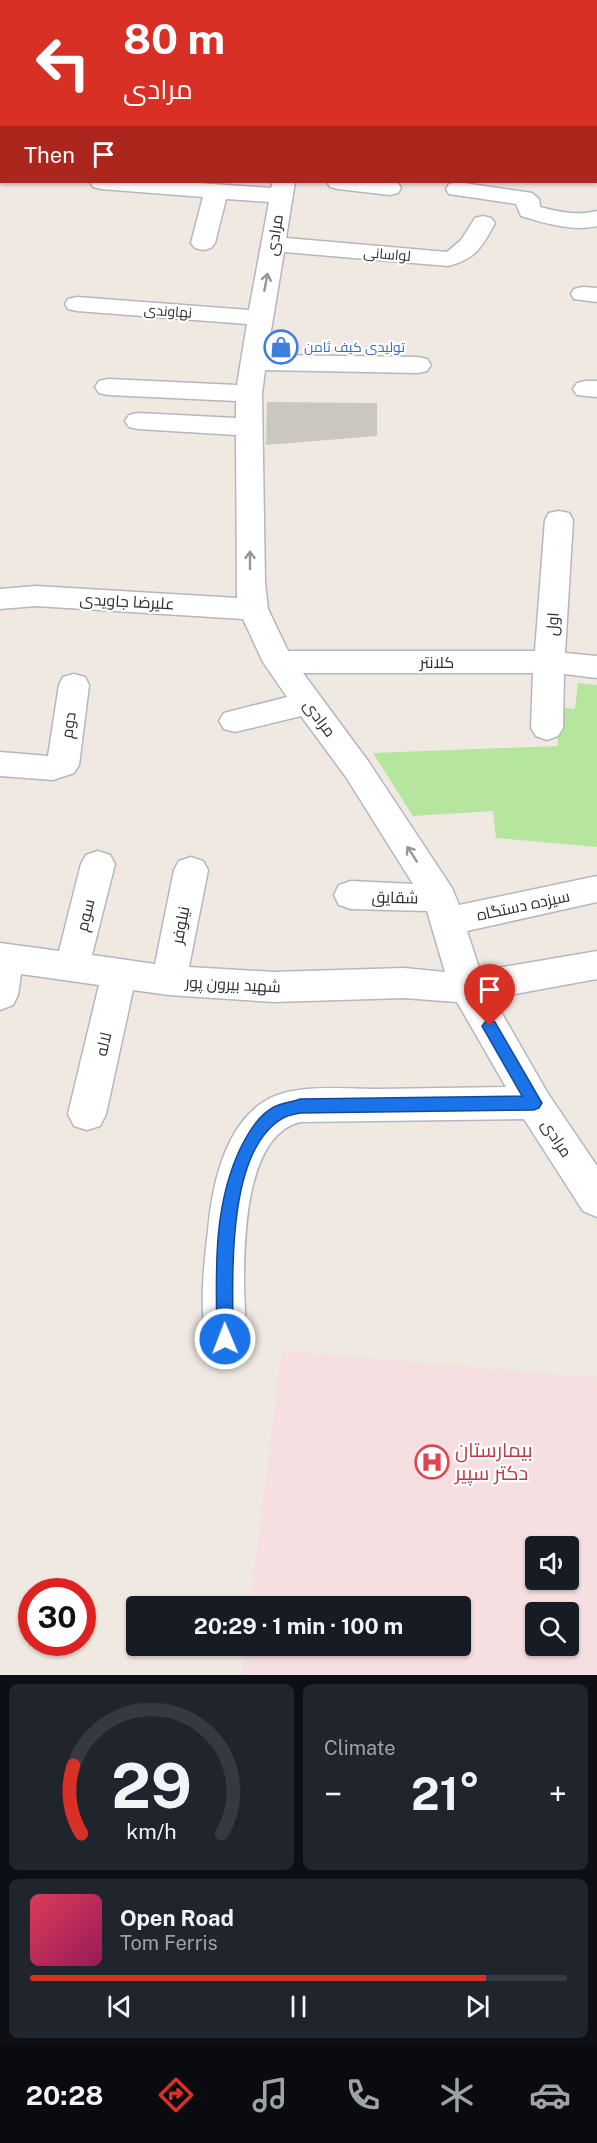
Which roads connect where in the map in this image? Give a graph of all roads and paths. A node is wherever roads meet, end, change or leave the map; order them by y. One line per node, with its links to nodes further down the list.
1 (114, 183): 6 (street)
2 (347, 183): 3 (street)
3 (390, 188)
4 (282, 189): 6 (street); 10 (street, مرادی)
5 (457, 189): 7 (street)
6 (216, 191): 9 (street)
7 (597, 218)
8 (483, 224): 10 (street, لواسانی)
9 (203, 243)
10 (273, 244): 12 (street, مرادی, one-way to 10)
11 (77, 304): 12 (street, نهاوندی)
12 (260, 318): 13 (street, مرادی)
13 (253, 362): 14 (street); 16 (street, مرادی)
14 (418, 365)
15 (108, 387): 16 (street)
16 (249, 394): 18 (street, مرادی)
17 (138, 421): 18 (street)
18 (250, 427): 21 (street, مرادی, one-way to 18)
19 (559, 520): 23 (street, اول)
20 (0, 599): 21 (street, علیرضا جاویدی)
21 (253, 609): 22 (street, مرادی)
22 (278, 662): 23 (street, کلانتر); 26 (street, مرادی)
23 (549, 662): 24 (street, کلانتر); 28 (street, اول)
24 (597, 667)
25 (74, 685): 29 (street, دوم)
26 (309, 704): 27 (street); 34 (street, مرادی, one-way to 26)
27 (235, 721)
28 (548, 728)
29 (0, 764)
30 (98, 864): 37 (street, سوم)
31 (191, 870): 39 (street, نیلوفر)
32 (597, 889): 34 (street, سیزده دستگاه)
33 (351, 896): 34 (street, شقایق)
34 (444, 909): 40 (street, مرادی)
35 (4, 957): 37 (street, شهید بیرون پور); 41 (street)
36 (597, 965): 40 (street, شهید بیرون پور)
37 (72, 967): 38 (street, شهید بیرون پور)
38 (119, 974): 39 (street, شهید بیرون پور); 43 (street, لاله)
39 (169, 980): 40 (street, شهید بیرون پور)
40 (468, 988): 42 (street, مرادی)
41 (0, 994)
42 (534, 1103): 44 (street, مرادی); 45 (street)
43 (87, 1114)
44 (597, 1199)
45 (225, 1339)

